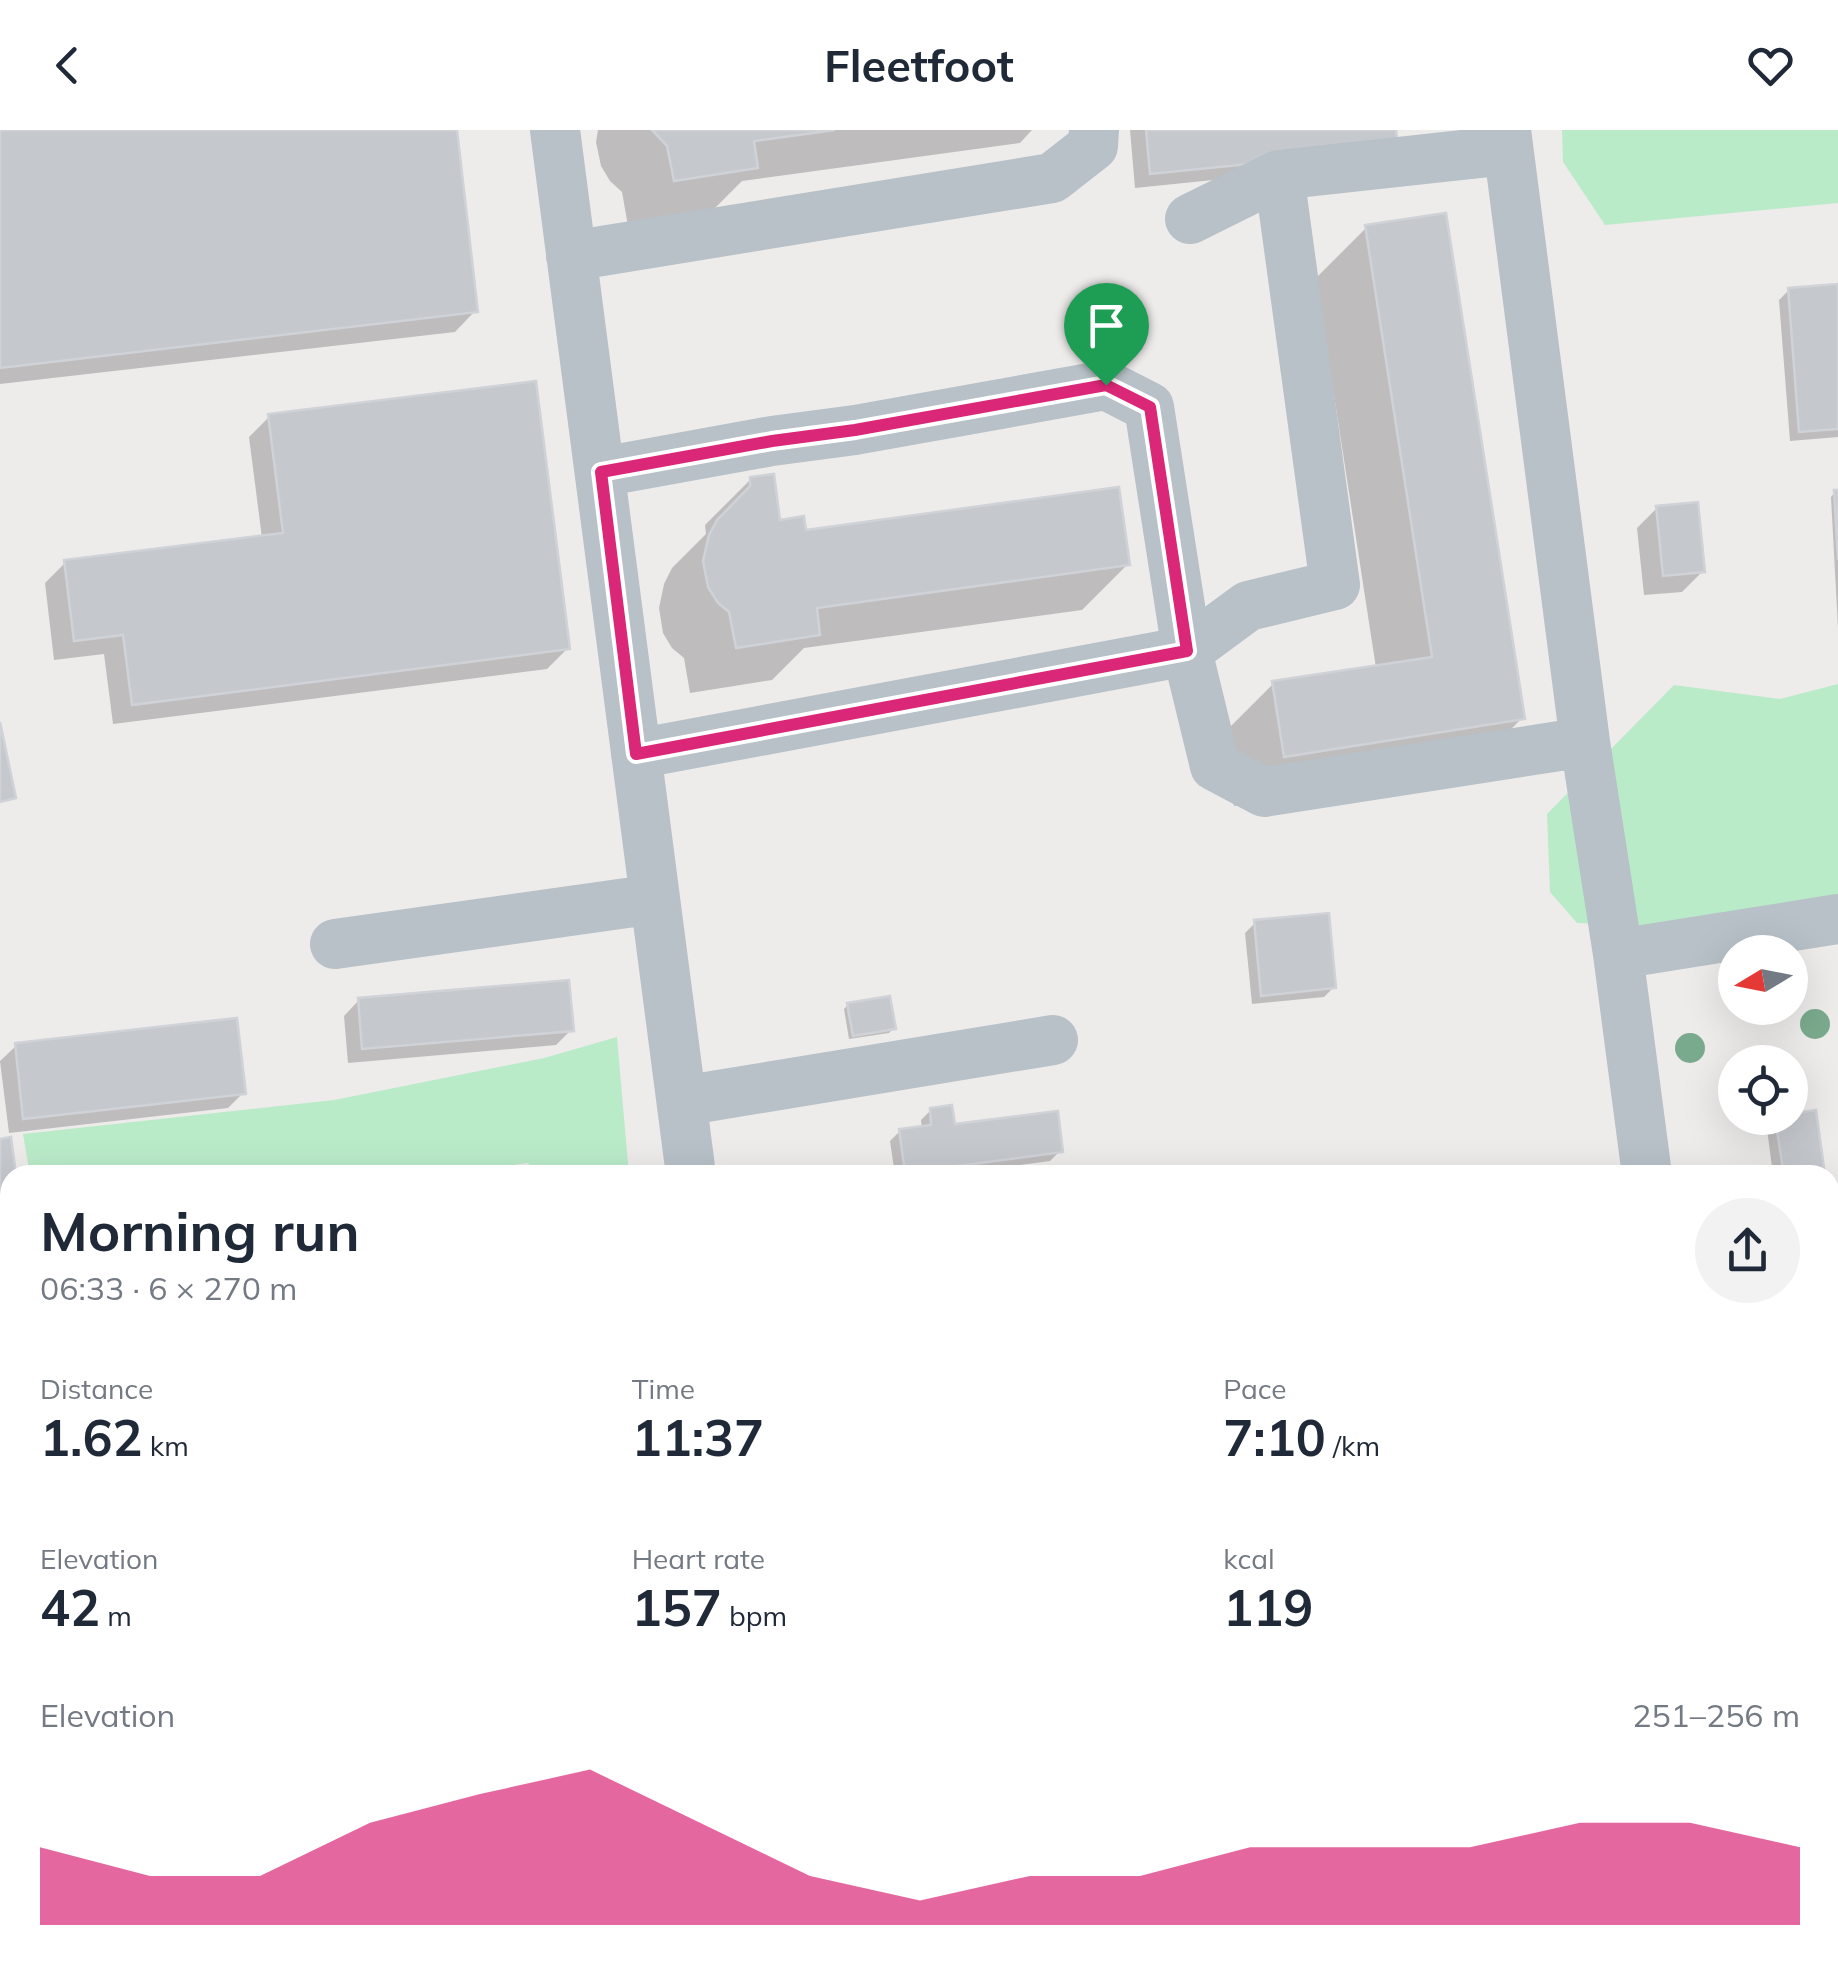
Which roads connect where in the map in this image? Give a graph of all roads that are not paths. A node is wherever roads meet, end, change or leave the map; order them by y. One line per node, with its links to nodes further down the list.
1 (555, 130): 6 (street)
2 (1094, 130): 6 (street)
3 (1507, 140): 4 (street); 9 (street)
4 (1279, 176): 5 (street); 8 (street)
5 (1190, 219)
6 (571, 256): 7 (street)
7 (601, 472): 8 (street); 10 (street)
8 (1187, 651): 9 (street); 10 (street)
9 (1585, 742): 14 (street)
10 (636, 754): 11 (street)
11 (654, 899): 13 (street); 16 (street)
12 (1838, 919): 14 (street)
13 (336, 944)
14 (1618, 954): 18 (street)
15 (1053, 1040): 16 (street)
16 (682, 1102): 17 (street)
17 (690, 1165)
18 (1646, 1165)

